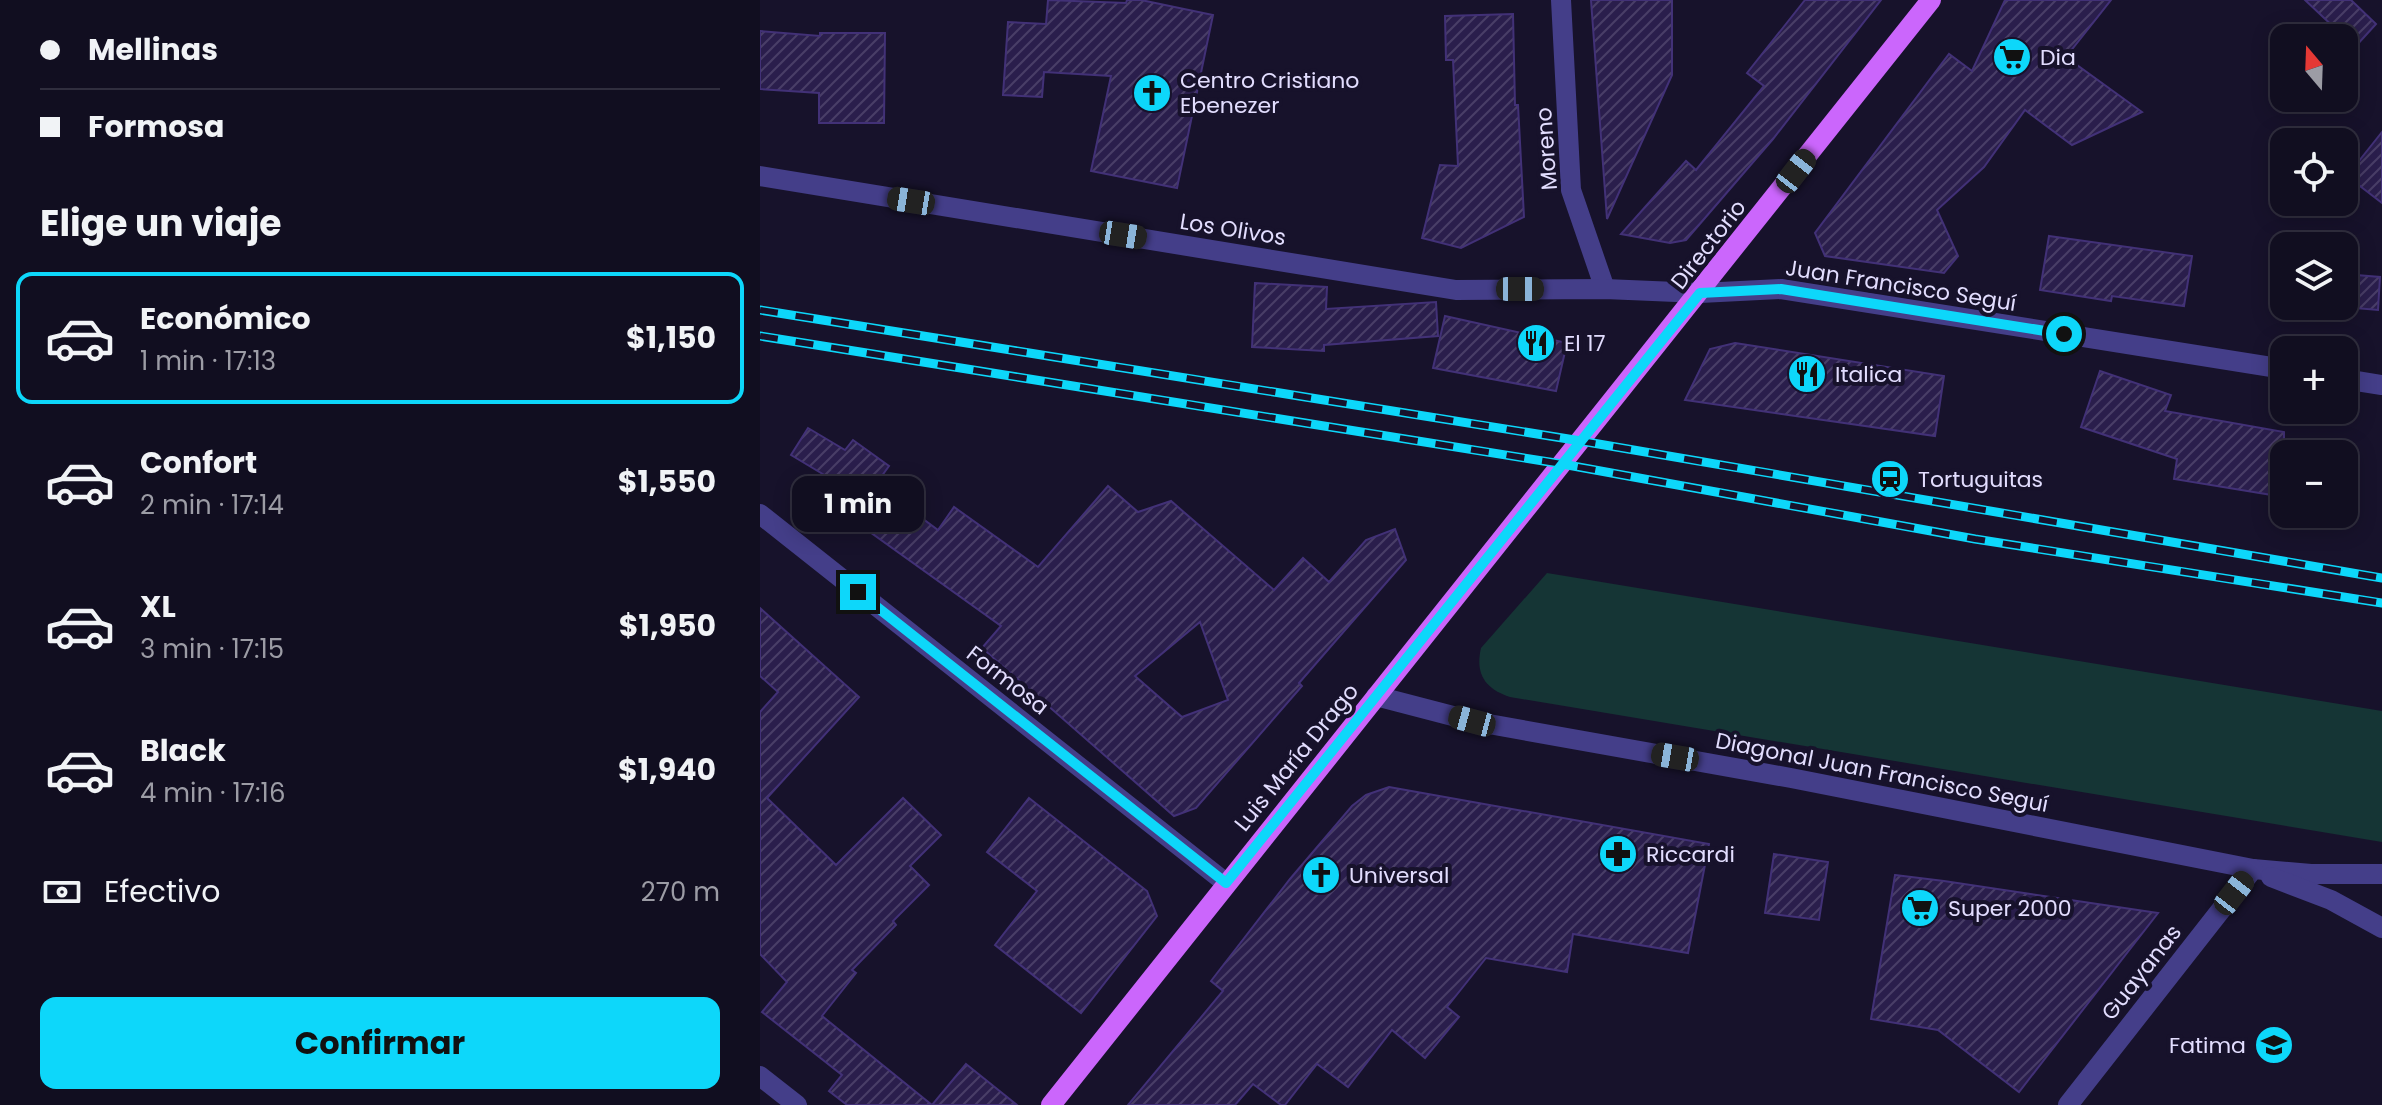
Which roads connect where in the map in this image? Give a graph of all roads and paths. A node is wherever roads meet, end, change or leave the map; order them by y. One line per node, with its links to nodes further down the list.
1 (1561, 0): 4 (street, Moreno)
2 (1931, 0): 5 (main road, Directorio)
3 (760, 176): 4 (street, Los Olivos)
4 (1605, 289): 5 (street, Juan Francisco Seguí)
5 (1700, 293): 6 (street, Juan Francisco Seguí); 9 (main road, Directorio)
6 (2270, 367)
7 (2358, 381): 8 (street)
8 (2382, 385)
9 (1581, 441): 11 (main road, Luis María Drago)
10 (760, 514): 14 (street, Formosa)
11 (1376, 696): 12 (street, Diagonal Juan Francisco Seguí); 14 (main road, Luis María Drago)
12 (2253, 869): 13 (street, Diagonal Juan Francisco Seguí); 15 (street); 19 (street, Guayanas)
13 (2382, 874)
14 (1226, 883): 18 (main road, Luis María Drago)
15 (2382, 928)
16 (760, 1076): 17 (street)
17 (797, 1105)
18 (1051, 1105)
19 (2068, 1105)

